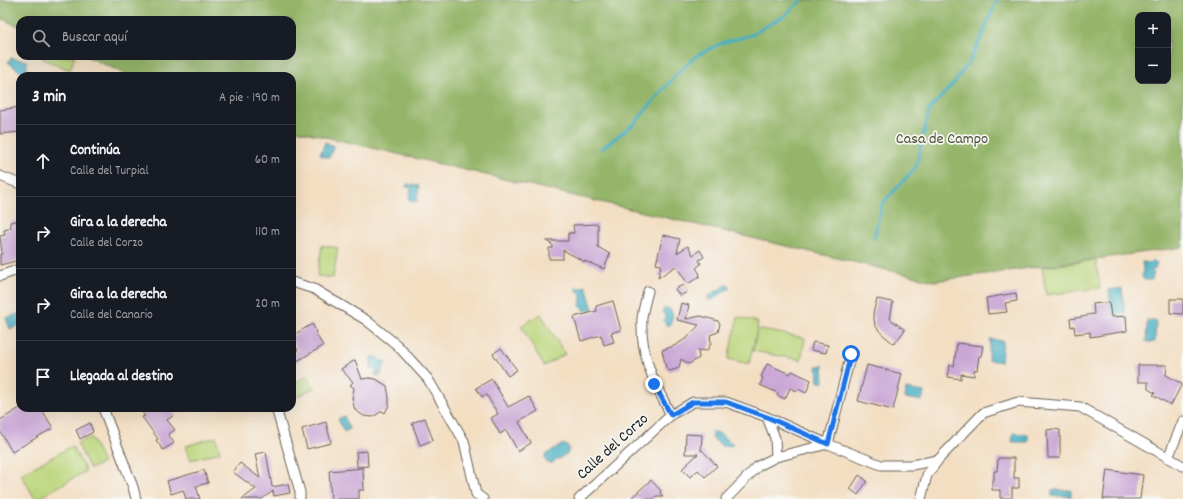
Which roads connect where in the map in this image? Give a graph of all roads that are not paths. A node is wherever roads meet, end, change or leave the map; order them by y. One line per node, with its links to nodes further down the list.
1 (0, 176): 2 (street)
2 (16, 182)
3 (16, 270): 4 (street)
4 (0, 276)
5 (296, 283): 20 (street)
6 (648, 291): 10 (street)
7 (851, 354): 13 (street)
8 (105, 412): 21 (street)
9 (277, 412): 22 (street)
10 (671, 415): 11 (street, Calle del Corzo); 23 (street, Calle del Corzo)
11 (767, 417): 13 (street, Calle del Corzo); 14 (street)
12 (1183, 421): 15 (street)
13 (828, 444): 14 (street); 17 (street, Calle del Corzo)
14 (776, 457): 24 (street)
15 (1168, 458): 16 (street); 18 (street)
16 (938, 460): 17 (street, Calle del Corzo); 19 (street)
17 (912, 465): 19 (street)
18 (1183, 466)
19 (927, 476): 25 (street)
20 (479, 497)
21 (136, 499)
22 (300, 499)
23 (578, 499)
24 (726, 499)
25 (921, 499)

